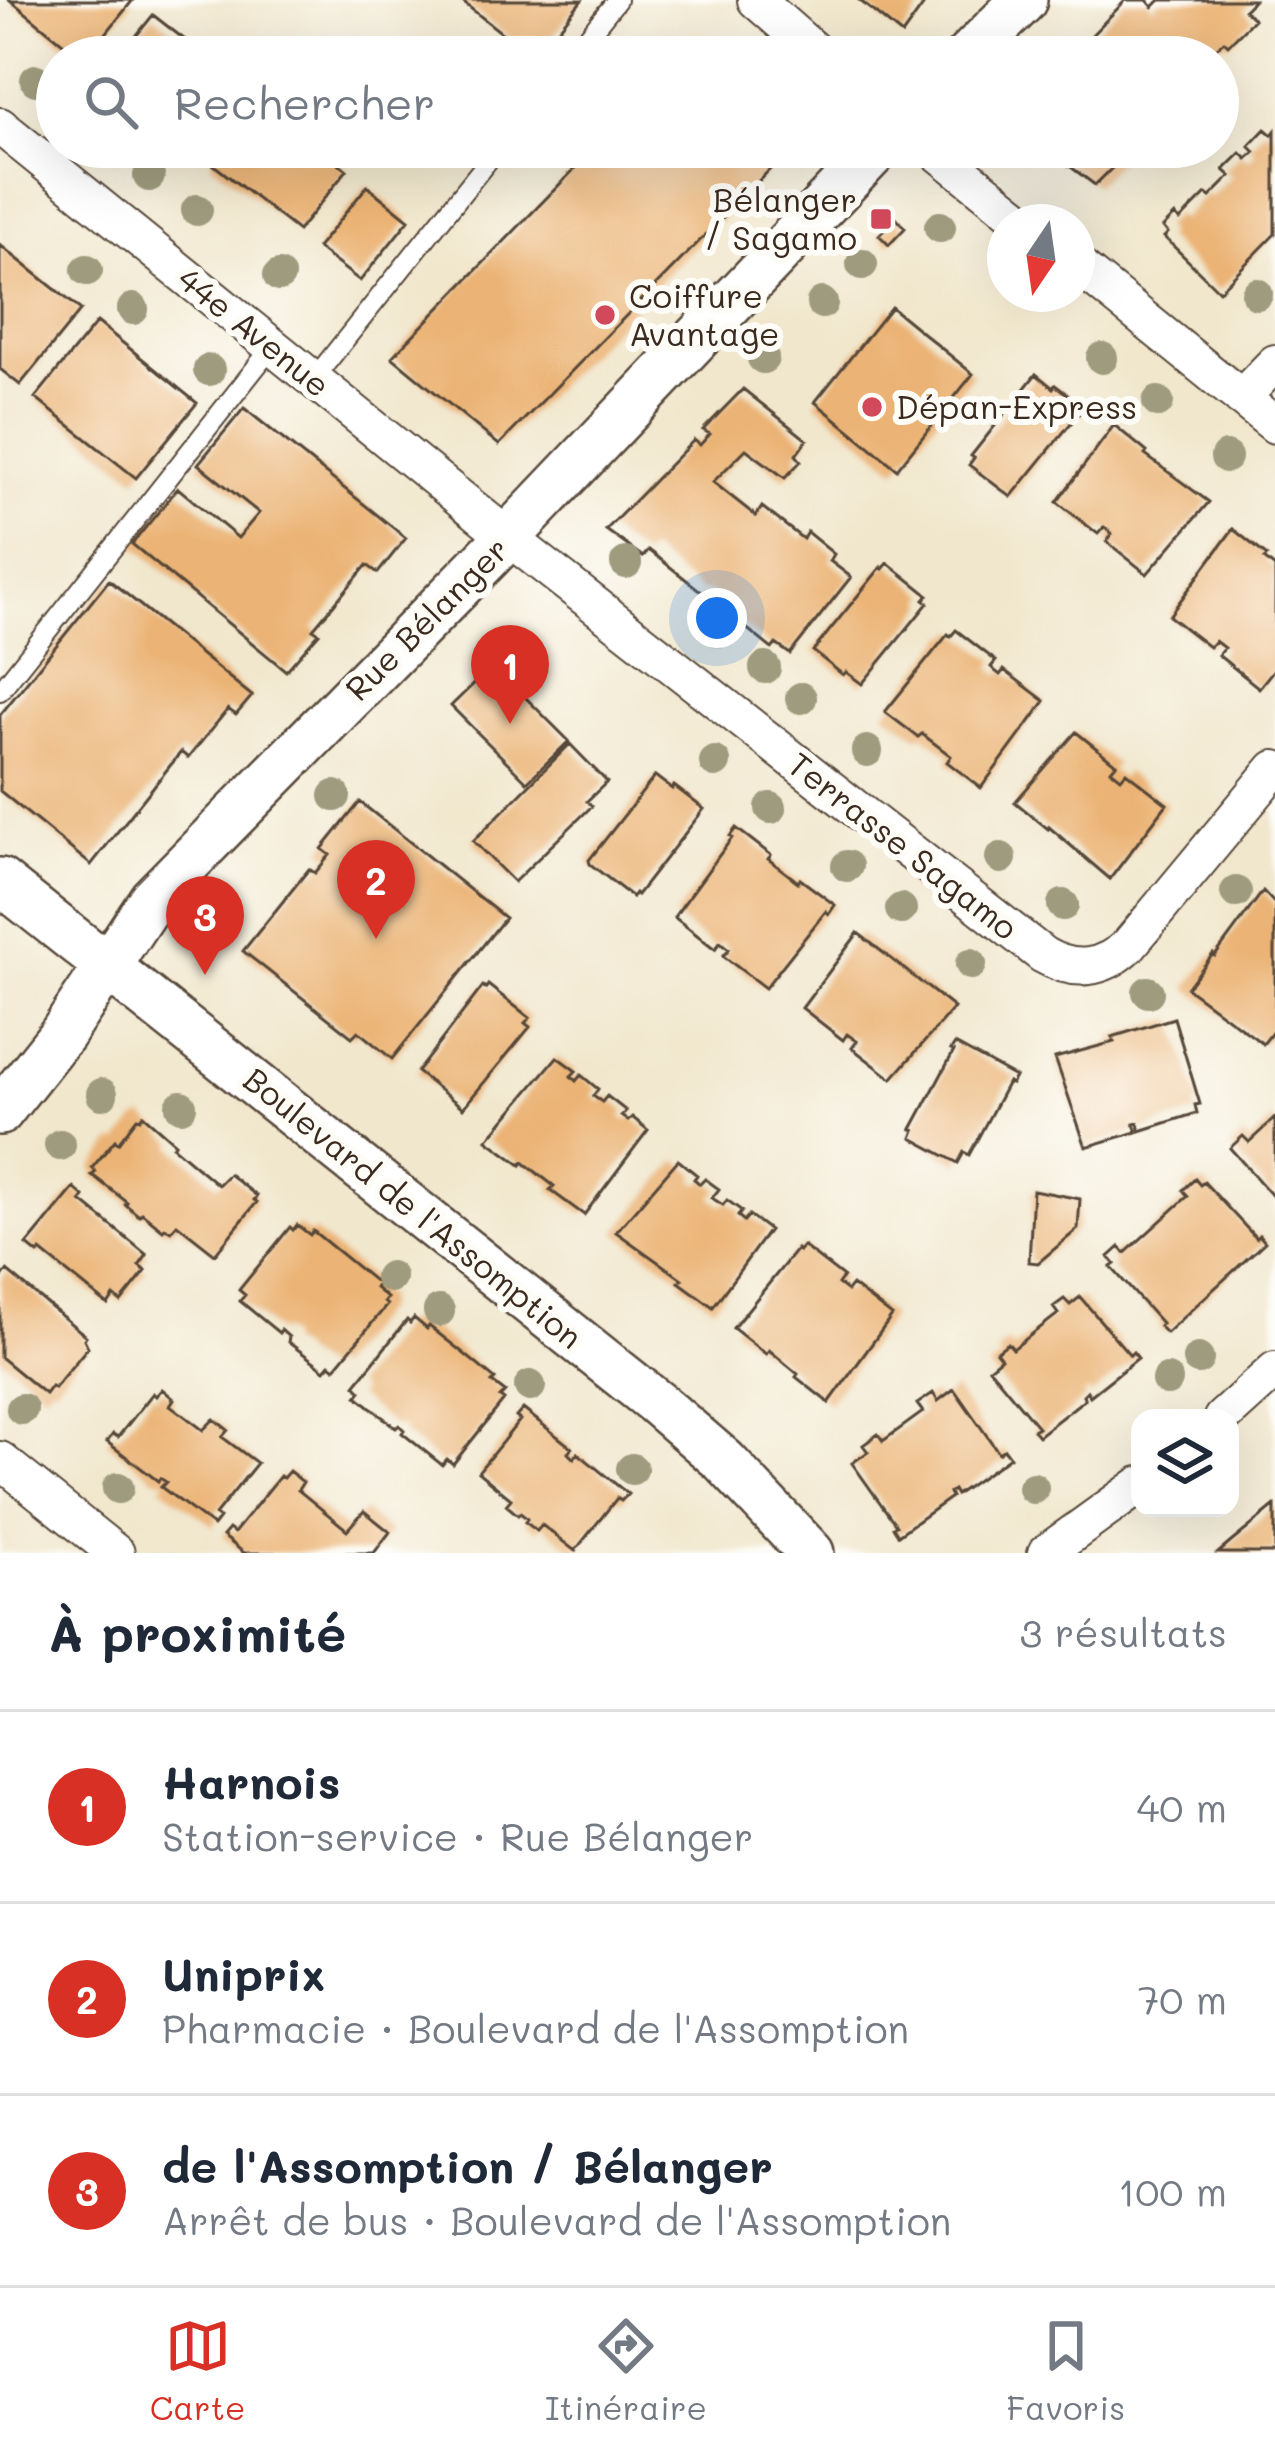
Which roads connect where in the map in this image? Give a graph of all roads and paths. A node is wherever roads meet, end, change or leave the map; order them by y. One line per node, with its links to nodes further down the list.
1 (617, 0): 4 (lane)
2 (756, 0): 5 (street)
3 (1024, 0): 6 (street)
4 (588, 36)
5 (797, 36)
6 (989, 36)
7 (0, 126): 8 (street, 44e Avenue)
8 (36, 155)
9 (52, 168): 15 (street, 44e Avenue)
10 (482, 168): 17 (lane)
11 (859, 168): 20 (street, Rue Bélanger)
12 (957, 168): 13 (street)
13 (1002, 204)
14 (1095, 280): 18 (street)
15 (272, 347): 17 (street, 44e Avenue); 21 (lane)
16 (1275, 363): 18 (street)
17 (313, 380): 20 (street, 44e Avenue)
18 (1241, 398): 19 (street)
19 (1275, 425)
20 (508, 537): 22 (street, Terrasse Sagamo); 24 (street, Rue Bélanger)
21 (0, 691)
22 (1275, 769)
23 (0, 880): 24 (street, Boulevard de l'Assomption)
24 (110, 966): 25 (street, Rue Bélanger); 31 (street, Boulevard de l'Assomption)
25 (0, 1112)
26 (1275, 1370): 27 (street)
27 (1232, 1409)
28 (0, 1460): 30 (street)
29 (1131, 1492): 32 (street)
30 (116, 1553)
31 (811, 1553)
32 (1046, 1553)

